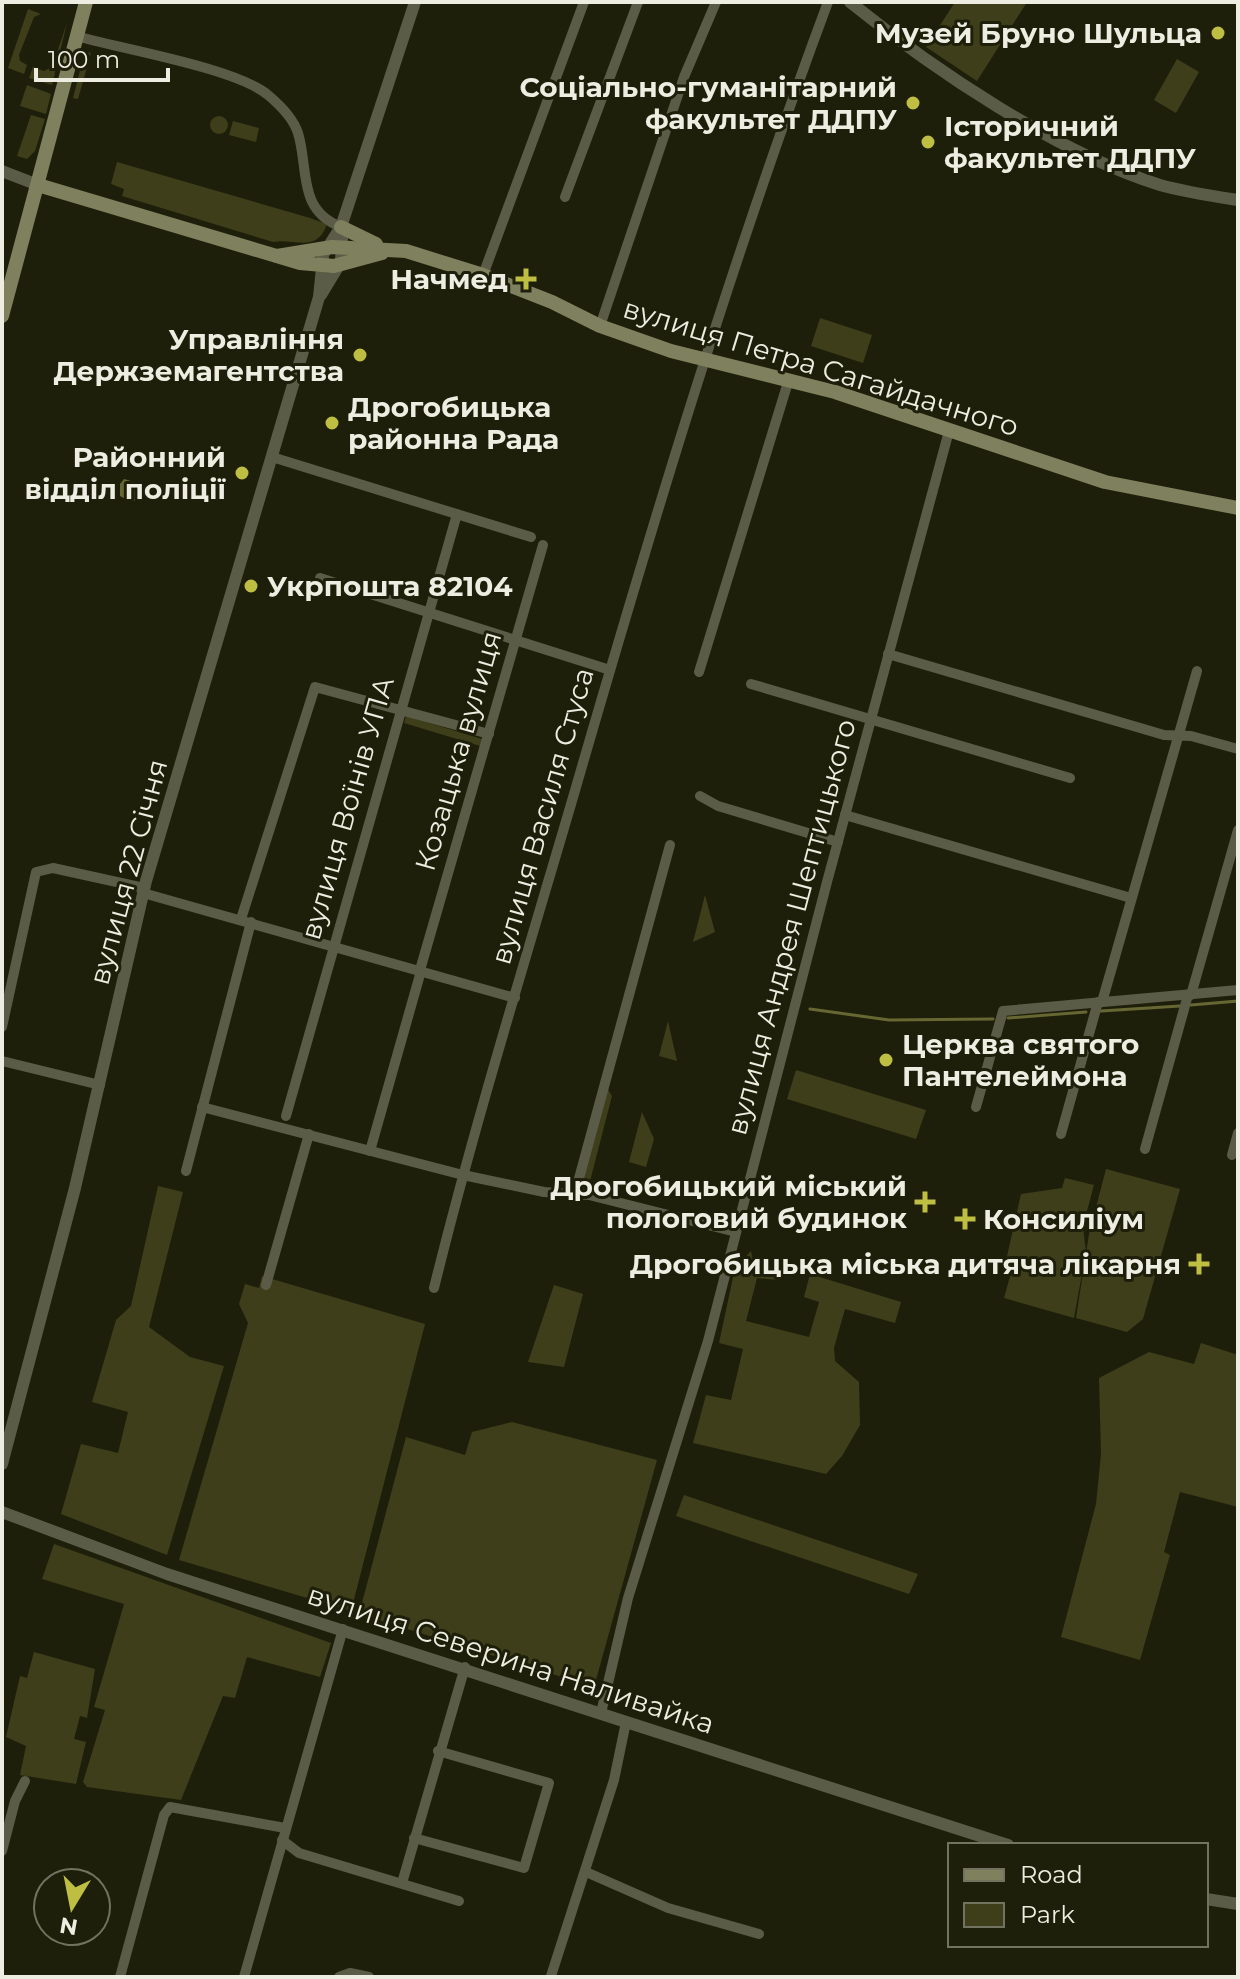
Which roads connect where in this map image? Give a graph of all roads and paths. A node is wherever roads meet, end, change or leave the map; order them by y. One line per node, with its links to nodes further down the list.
1 (86, 2): 8 (main road)
2 (415, 2): 13 (street)
3 (584, 2): 18 (street)
4 (638, 2): 11 (street)
5 (716, 2): 21 (street)
6 (828, 2): 22 (street, вулиця Василя Стуса)
7 (850, 2): 12 (street)
8 (76, 36): 10 (main road); 13 (street)
9 (2, 171): 10 (street)
10 (38, 185): 15 (main road); 20 (main road)
11 (565, 197)
12 (1238, 200)
13 (341, 227): 14 (main road, вулиця Петра Сагайдачного); 16 (street)
14 (393, 249): 16 (main road); 18 (main road, вулиця Петра Сагайдачного)
15 (277, 256): 16 (main road); 17 (main road)
16 (334, 258): 17 (main road); 19 (street, вулиця 22 Січня)
17 (300, 263): 19 (street)
18 (483, 275): 21 (main road, вулиця Петра Сагайдачного)
19 (319, 297): 25 (street, вулиця 22 Січня)
20 (2, 316)
21 (600, 326): 22 (main road, вулиця Петра Сагайдачного)
22 (705, 360): 23 (main road, вулиця Петра Сагайдачного); 34 (street, вулиця Василя Стуса)
23 (789, 379): 24 (main road, вулиця Петра Сагайдачного); 36 (street)
24 (949, 431): 26 (main road, вулиця Петра Сагайдачного); 33 (street, вулиця Андрея Шептицького)
25 (272, 457): 27 (street); 49 (street, вулиця 22 Січня)
26 (1238, 508)
27 (457, 514): 28 (street); 31 (street, вулиця Воїнів УПА)
28 (531, 537)
29 (543, 545): 32 (street, Козацька вулиця)
30 (320, 578): 31 (street)
31 (428, 611): 32 (street); 38 (street, вулиця Воїнів УПА)
32 (516, 640): 34 (street); 40 (street, Козацька вулиця)
33 (888, 654): 39 (street, вулиця Андрея Шептицького); 41 (street)
34 (610, 670): 56 (street, вулиця Василя Стуса)
35 (1197, 671): 41 (street)
36 (699, 672)
37 (751, 684): 39 (street)
38 (400, 709): 40 (street); 51 (street); 52 (street, вулиця Воїнів УПА)
39 (871, 720): 43 (street); 45 (street, вулиця Андрея Шептицького)
40 (489, 734): 53 (street, Козацька вулиця)
41 (1178, 735): 42 (street); 50 (street)
42 (1238, 749)
43 (1070, 778)
44 (700, 796): 47 (street)
45 (845, 815): 47 (street, вулиця Андрея Шептицького); 50 (street)
46 (1238, 830): 55 (street)
47 (838, 842): 73 (street, вулиця Андрея Шептицького)
48 (670, 845): 72 (street)
49 (144, 890): 51 (street); 58 (street); 60 (street, вулиця 22 Січня)
50 (1131, 898): 57 (street)
51 (246, 920): 52 (street); 61 (street)
52 (334, 946): 53 (street); 63 (street, вулиця Воїнів УПА)
53 (420, 971): 56 (street); 68 (street, Козацька вулиця)
54 (1238, 990): 55 (street)
55 (1189, 995): 57 (street); 67 (street)
56 (515, 998): 71 (street, вулиця Василя Стуса)
57 (1100, 1002): 62 (street); 66 (street)
58 (2, 1027)
59 (2, 1061): 60 (street)
60 (100, 1085): 76 (street, вулиця 22 Січня)
61 (202, 1107): 65 (street); 70 (street)
62 (976, 1107)
63 (286, 1116)
64 (1238, 1133): 69 (street)
65 (309, 1134): 68 (street); 74 (street)
66 (1061, 1134)
67 (1145, 1149)
68 (370, 1151): 71 (street)
69 (1232, 1155)
70 (186, 1171)
71 (463, 1175): 72 (street); 75 (street, вулиця Василя Стуса)
72 (575, 1193): 73 (street)
73 (736, 1232): 80 (street, вулиця Андрея Шептицького)
74 (266, 1285)
75 (434, 1288)
76 (2, 1464)
77 (2, 1512): 78 (street, вулиця Северина Наливайка)
78 (343, 1629): 79 (street, вулиця Северина Наливайка); 84 (street)
79 (465, 1667): 80 (street, вулиця Северина Наливайка); 82 (street)
80 (601, 1713): 81 (street, вулиця Северина Наливайка)
81 (626, 1722): 87 (street, вулиця Северина Наливайка); 89 (street)
82 (438, 1751): 85 (street); 85 (street)
83 (25, 1781): 88 (street)
84 (285, 1828): 86 (street); 96 (street)
85 (414, 1838): 90 (street)
86 (282, 1840): 90 (street); 97 (street)
87 (1002, 1843)
88 (2, 1851)
89 (586, 1872): 94 (street); 95 (street)
90 (402, 1883): 92 (street)
91 (1208, 1899): 93 (street)
92 (459, 1901)
93 (1238, 1904)
94 (759, 1934)
95 (551, 1976)
96 (120, 1977)
97 (244, 1977)
98 (339, 1977): 99 (street)
99 (369, 1977)

